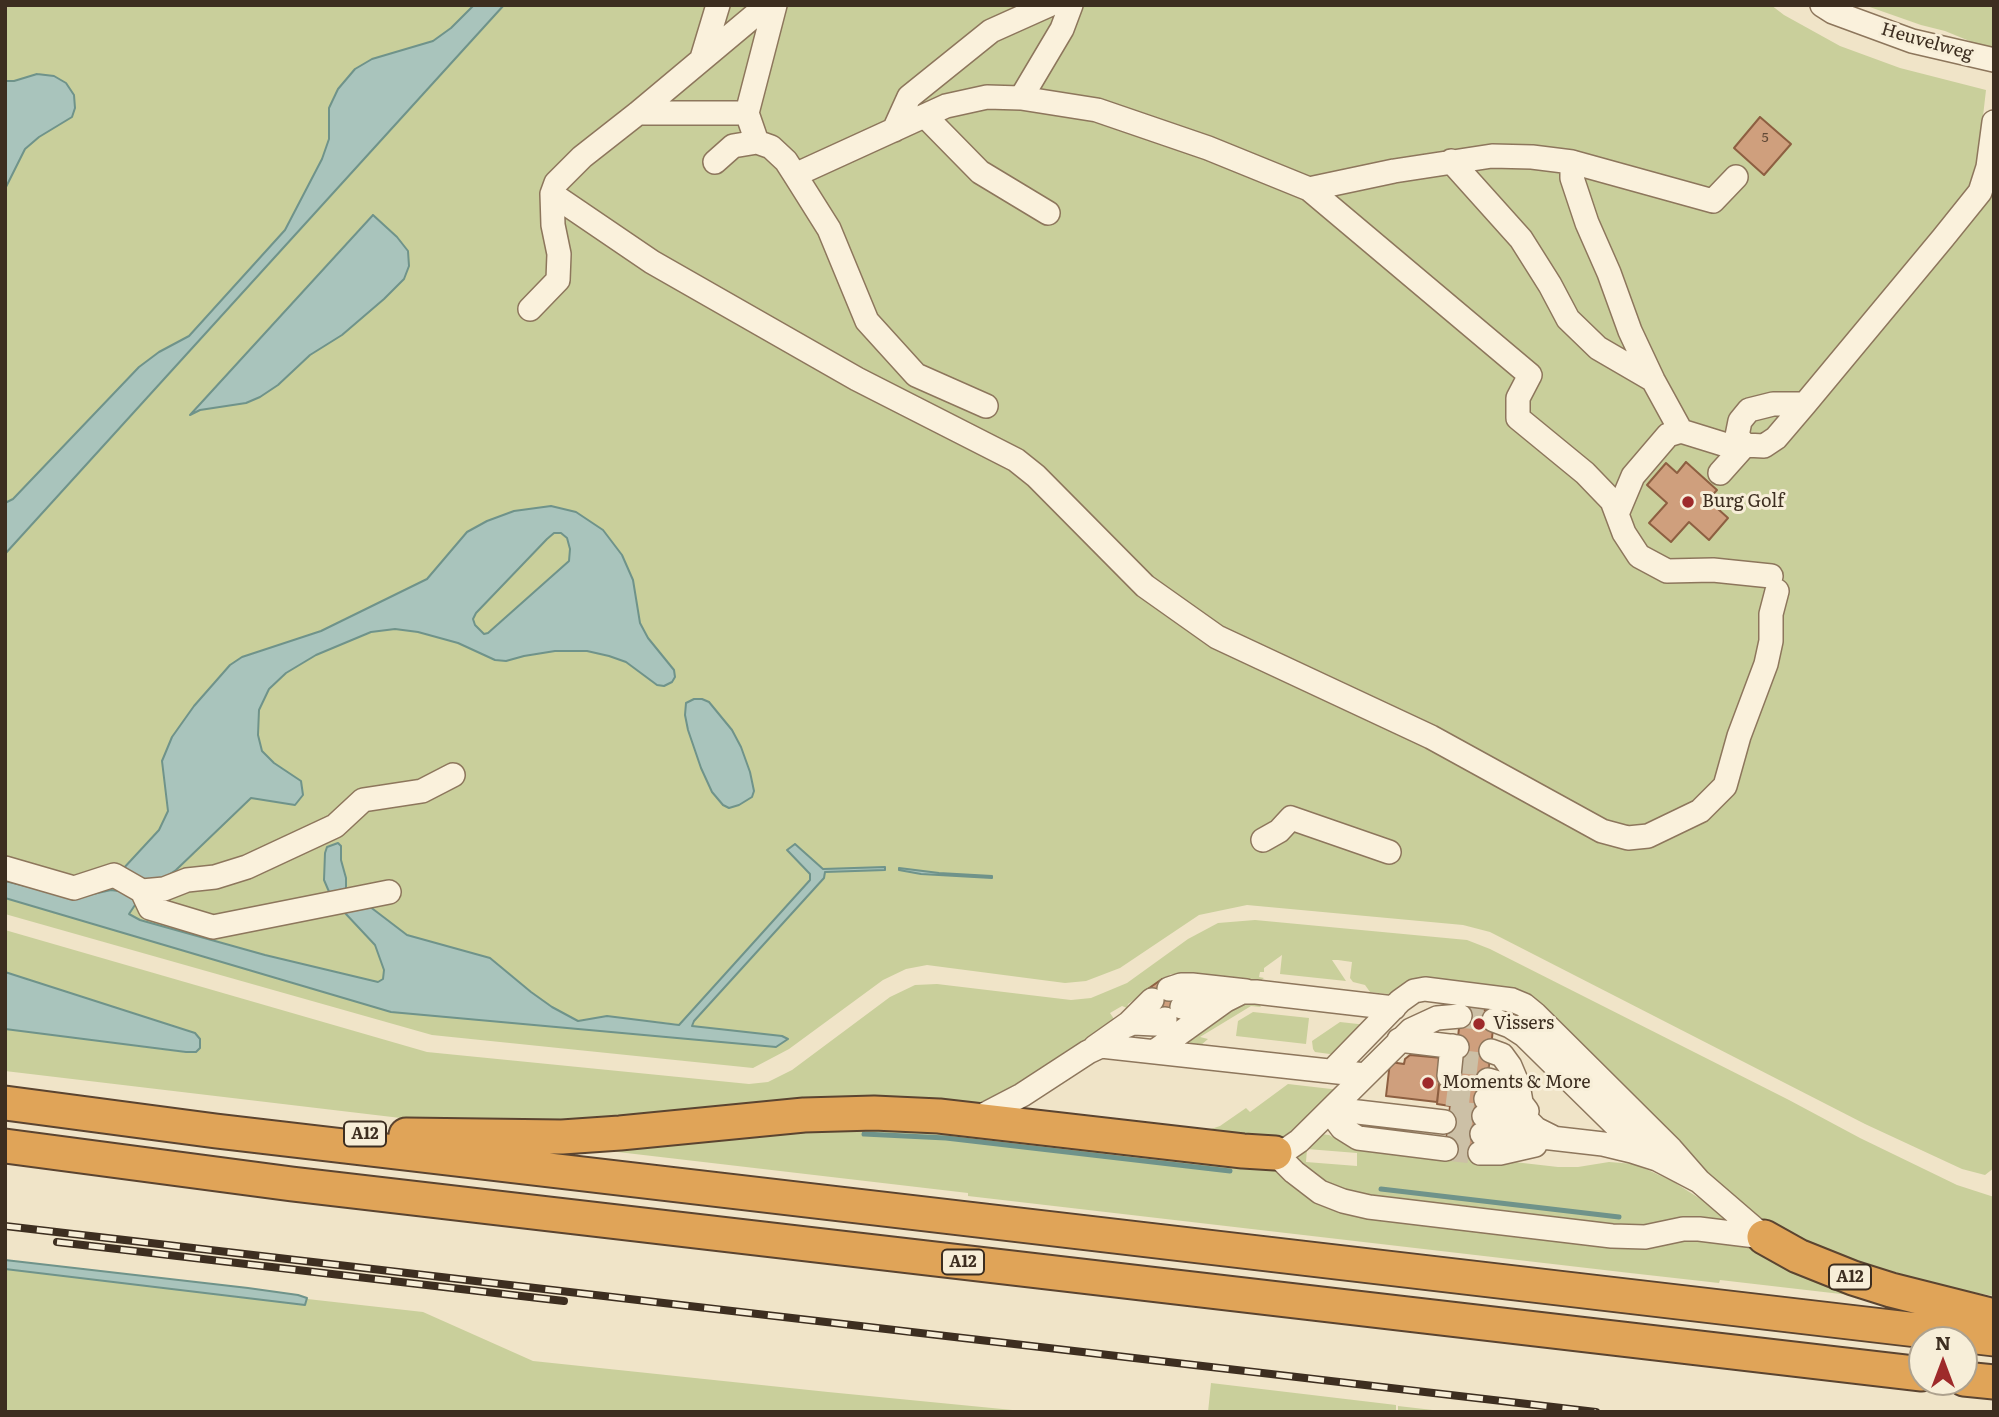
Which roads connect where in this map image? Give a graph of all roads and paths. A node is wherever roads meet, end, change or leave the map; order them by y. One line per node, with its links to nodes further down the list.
1 (718, 5): 7 (street)
2 (767, 5): 7 (street)
3 (775, 5): 11 (street)
4 (1049, 5): 14 (street)
5 (1072, 5): 9 (street)
6 (1822, 5): 8 (street, Heuvelweg)
7 (702, 58): 10 (street)
8 (1994, 60)
9 (1021, 98): 12 (street); 23 (street)
10 (638, 113): 11 (street); 24 (street)
11 (747, 113): 15 (street)
12 (925, 116): 14 (street); 25 (street)
13 (1994, 122): 28 (street)
14 (894, 130): 17 (street)
15 (757, 142): 19 (street); 21 (street)
16 (817, 149): 17 (street)
17 (846, 152): 21 (street)
18 (1451, 161): 20 (street); 23 (street); 27 (street)
19 (715, 162)
20 (1572, 162): 22 (street); 27 (street)
21 (795, 175): 29 (street)
22 (1735, 177)
23 (1309, 189): 33 (street)
24 (552, 194): 26 (street); 33 (street)
25 (1048, 213)
26 (530, 309)
27 (1653, 380): 30 (street)
28 (1805, 404): 31 (street); 31 (street)
29 (985, 406)
30 (1681, 431): 31 (street); 33 (street)
31 (1745, 445): 32 (street)
32 (1720, 473)
33 (1618, 514)
34 (453, 775): 38 (street)
35 (1263, 840): 36 (street)
36 (1389, 852)
37 (5, 868): 38 (street)
38 (142, 891): 39 (street)
39 (389, 892)
40 (1256, 992): 41 (street); 43 (street); 44 (street)
41 (1394, 1008): 45 (street, A12); 58 (street, A12)
42 (1399, 1040): 42 (street); 46 (street)
43 (1155, 1051): 44 (street); 45 (street)
44 (1088, 1052): 50 (street)
45 (1332, 1071): 46 (street)
46 (1365, 1075): 49 (street)
47 (1487, 1084): 52 (street, A12); 52 (street); 54 (street, A12); 54 (street, A12); 57 (street, A12)
48 (5, 1103): 53 (highway, A12)
49 (1332, 1109): 51 (street); 56 (street)
50 (974, 1120): 53 (highway, A12); 56 (highway, A12)
51 (1445, 1126)
52 (1536, 1129): 54 (street, A12)
53 (216, 1131): 61 (highway, A12)
54 (1562, 1139): 57 (street, A12)
55 (5, 1146): 62 (highway, A12)
56 (1275, 1153): 59 (street, A12)
57 (1646, 1155): 58 (street, A12)
58 (1699, 1181): 59 (street, A12)
59 (1764, 1237): 60 (highway, A12)
60 (1994, 1316)
61 (1994, 1339)
62 (1908, 1372)

